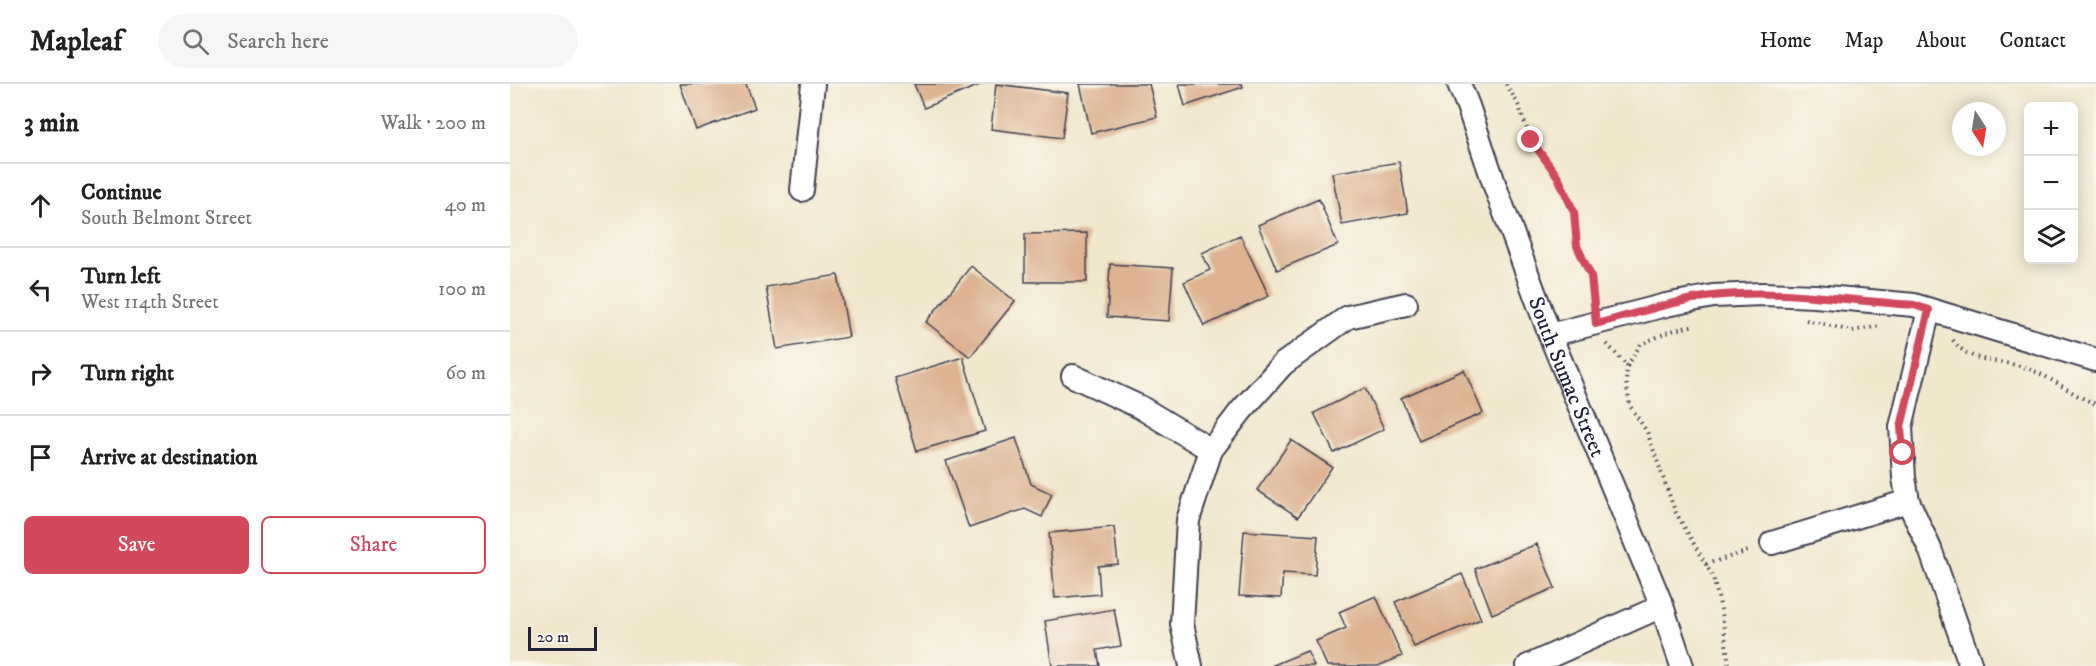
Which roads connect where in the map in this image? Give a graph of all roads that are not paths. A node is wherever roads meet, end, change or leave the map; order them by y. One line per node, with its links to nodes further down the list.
1 (813, 84): 3 (street)
2 (1459, 84): 6 (street, South Sumac Street)
3 (802, 190)
4 (1406, 304): 9 (street)
5 (1929, 310): 6 (street); 7 (street); 10 (street)
6 (1550, 335): 12 (street, South Sumac Street)
7 (2096, 360)
8 (1073, 376): 9 (street)
9 (1211, 450): 13 (street)
10 (1908, 501): 11 (street); 16 (street)
11 (1772, 543)
12 (1662, 606): 14 (street); 15 (street, South Sumac Street)
13 (1191, 666)
14 (1528, 666)
15 (1682, 666)
16 (1971, 666)

